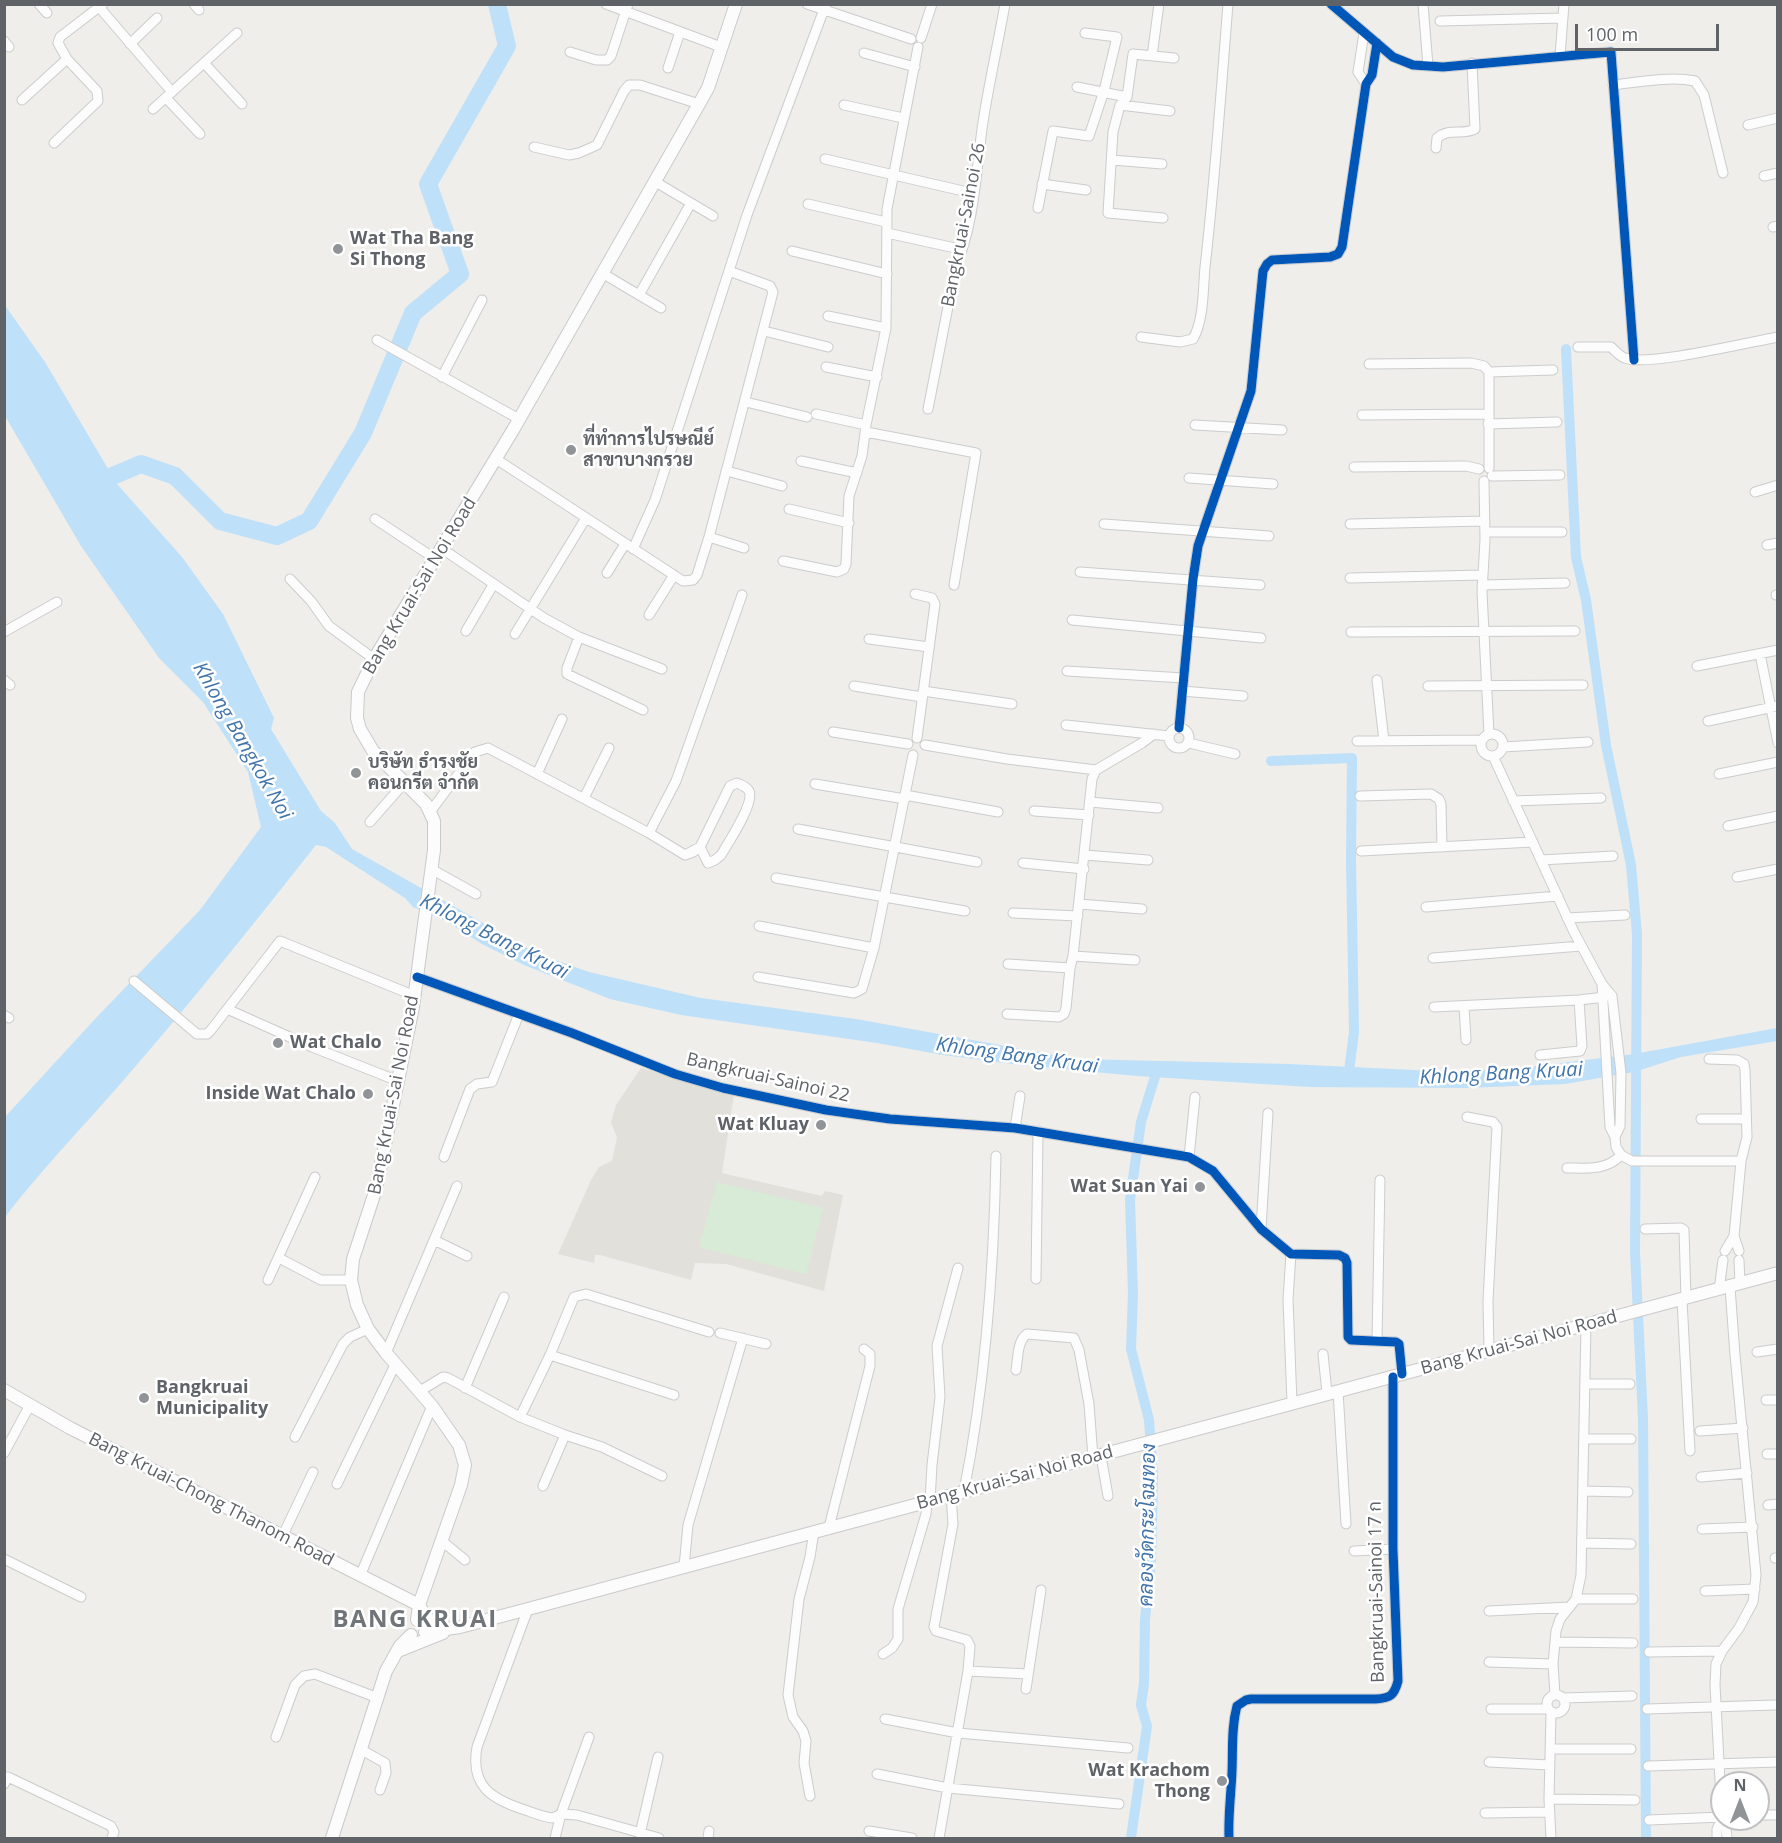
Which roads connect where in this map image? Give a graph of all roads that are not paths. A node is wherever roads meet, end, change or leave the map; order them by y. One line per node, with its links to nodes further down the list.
1 (39, 4): 15 (street)
2 (606, 4): 13 (street)
3 (736, 4): 26 (main road, Bang Kruai-Sai Noi Road)
4 (807, 4): 14 (street)
5 (932, 4): 23 (street)
6 (1005, 4): 100 (street, Bangkruai-Sainoi 26)
7 (1159, 4): 29 (street)
8 (1228, 4): 87 (street)
9 (1331, 4): 22 (street)
10 (1423, 4): 35 (street)
11 (1564, 4): 17 (street)
12 (101, 6): 25 (street); 32 (street)
13 (627, 8): 19 (street); 27 (street)
14 (824, 8): 23 (street); 78 (street)
15 (46, 13)
16 (157, 18): 25 (street)
17 (1563, 18): 18 (street); 30 (street)
18 (1440, 21)
19 (680, 32): 26 (street); 37 (street)
20 (237, 33): 33 (street)
21 (1085, 33): 41 (street)
22 (1364, 33): 24 (street); 38 (street)
23 (917, 41): 36 (street)
24 (1377, 43): 35 (street); 38 (street)
25 (130, 44): 42 (street)
26 (721, 47): 46 (main road, Bang Kruai-Sai Noi Road)
27 (570, 52)
28 (864, 53): 36 (street)
29 (1152, 56): 31 (street); 43 (street)
30 (1560, 56): 34 (street); 39 (street)
31 (1174, 58)
32 (67, 59): 44 (street); 55 (street)
33 (204, 63): 42 (street); 45 (street)
34 (1472, 63): 35 (street); 57 (street)
35 (1428, 66)
36 (915, 67): 51 (street)
37 (668, 68)
38 (1366, 84): 107 (street)
39 (1613, 85): 61 (street); 92 (street)
40 (1077, 87): 41 (street)
41 (1104, 91): 43 (street); 66 (street)
42 (169, 95): 49 (street); 54 (street)
43 (1127, 97): 48 (street)
44 (22, 100)
45 (242, 104)
46 (699, 104): 56 (street); 65 (main road, Bang Kruai-Sai Noi Road)
47 (844, 105): 51 (street)
48 (1120, 105): 50 (street); 59 (street)
49 (153, 110)
50 (1170, 111)
51 (903, 118): 63 (street)
52 (1778, 118): 53 (street)
53 (1748, 125)
54 (200, 134)
55 (54, 143)
56 (534, 147)
57 (1436, 148)
58 (825, 159): 63 (street)
59 (1112, 160): 60 (street); 73 (street)
60 (1162, 164)
61 (1723, 173)
62 (1778, 173): 64 (street)
63 (892, 175): 68 (street); 74 (street)
64 (1764, 176)
65 (654, 181): 69 (street); 79 (main road, Bang Kruai-Sai Noi Road)
66 (1042, 184): 67 (street); 71 (street)
67 (1086, 190)
68 (963, 191)
69 (691, 203): 72 (street); 81 (street)
70 (808, 204): 74 (street)
71 (1038, 208)
72 (713, 216)
73 (1163, 218)
74 (886, 222): 75 (street)
75 (887, 233): 76 (street); 80 (street)
76 (955, 248)
77 (792, 251): 80 (street)
78 (729, 271): 86 (street); 134 (street)
79 (602, 273): 81 (street); 102 (main road, Bang Kruai-Sai Noi Road)
80 (886, 274): 85 (street)
81 (639, 295): 83 (street)
82 (482, 300): 97 (street)
83 (661, 308)
84 (828, 316): 85 (street)
85 (886, 328): 98 (street)
86 (764, 331): 90 (street); 99 (street)
87 (1141, 337)
88 (1778, 337): 92 (street)
89 (381, 343): 97 (street)
90 (828, 347)
91 (1578, 347): 92 (street)
92 (1634, 360)
93 (1370, 364): 96 (street)
94 (826, 367): 98 (street)
95 (1553, 370): 96 (street)
96 (1489, 372): 103 (street)
97 (442, 377): 102 (street)
98 (877, 377): 106 (street)
99 (746, 402): 106 (street); 112 (street)
100 (928, 409)
101 (1362, 415): 103 (street)
102 (519, 419): 109 (main road, Bang Kruai-Sai Noi Road)
103 (1488, 419): 104 (street); 114 (street)
104 (1557, 422)
105 (1195, 425): 107 (street)
106 (866, 428): 113 (street); 147 (street)
107 (1239, 428): 108 (street); 117 (street)
108 (1282, 430)
109 (496, 459): 123 (street); 136 (main road, Bang Kruai-Sai Noi Road)
110 (801, 461): 113 (street)
111 (1354, 467): 114 (street)
112 (728, 471): 120 (street); 133 (street)
113 (857, 473): 126 (street)
114 (1486, 474): 115 (street); 125 (street)
115 (1560, 475)
116 (1189, 478): 117 (street)
117 (1221, 481): 118 (street); 129 (street)
118 (1273, 484)
119 (1778, 485): 121 (street)
120 (782, 486)
121 (1755, 492)
122 (789, 509): 126 (street)
123 (586, 518): 134 (street); 152 (street)
124 (375, 519): 136 (street)
125 (1485, 521): 128 (street); 130 (street)
126 (849, 523): 137 (street)
127 (1104, 524): 129 (street)
128 (1350, 524)
129 (1203, 531): 132 (street); 143 (street)
130 (1485, 532): 131 (street); 144 (street)
131 (1562, 532)
132 (1269, 536)
133 (709, 537): 135 (street); 140 (street)
134 (629, 546): 139 (street); 140 (street)
135 (744, 548)
136 (438, 553): 146 (street); 168 (main road, Bang Kruai-Sai Noi Road)
137 (783, 561)
138 (1080, 572): 143 (street)
139 (607, 573)
140 (674, 575): 153 (street)
141 (1350, 578): 144 (street)
142 (290, 579): 168 (street)
143 (1193, 579): 148 (street); 155 (street)
144 (1483, 580): 145 (street); 156 (street)
145 (1565, 583)
146 (493, 585): 152 (street); 159 (street)
147 (954, 585)
148 (1260, 585)
149 (915, 594): 165 (street)
150 (742, 595): 226 (street)
151 (57, 602): 158 (street)
152 (530, 610): 161 (street); 162 (street)
153 (649, 615)
154 (1072, 620): 155 (street)
155 (1188, 630): 163 (street); 172 (street)
156 (1485, 631): 157 (street); 160 (street); 177 (street)
157 (1575, 631)
158 (4, 632)
159 (466, 632)
160 (1351, 632)
161 (515, 633)
162 (579, 637): 170 (street); 183 (street)
163 (1261, 638)
164 (869, 639): 165 (street)
165 (929, 647): 179 (street)
166 (1778, 650): 167 (street)
167 (1760, 654): 169 (street); 182 (street)
168 (374, 659): 209 (main road, Bang Kruai-Sai Noi Road)
169 (1697, 666)
170 (662, 669)
171 (1067, 671): 172 (street)
172 (1184, 678): 178 (street)
173 (1377, 680): 194 (street)
174 (1583, 685): 177 (street)
175 (854, 686): 179 (street)
176 (1428, 686): 177 (street)
177 (1487, 686): 191 (street)
178 (1182, 691): 180 (street); 187 (street)
179 (922, 694): 181 (street); 192 (street)
180 (1243, 696)
181 (1012, 704)
182 (1774, 707): 185 (street); 197 (street)
183 (643, 710)
184 (562, 719): 207 (street)
185 (1708, 721)
186 (1066, 725): 189 (street)
187 (1179, 728): 190 (street); 195 (street)
188 (833, 732): 198 (street)
189 (1154, 734): 190 (street); 206 (street)
190 (1169, 736): 195 (street)
191 (1485, 737): 194 (street); 200 (street); 204 (street)
192 (917, 738): 198 (street); 199 (street)
193 (1357, 741): 194 (street)
194 (1384, 741)
195 (1189, 742): 203 (street)
196 (1588, 742): 200 (street)
197 (1778, 743)
198 (908, 744): 202 (street)
199 (925, 745): 202 (street); 206 (street)
200 (1503, 747): 204 (street)
201 (609, 748): 213 (street)
202 (913, 754): 212 (street)
203 (1235, 754)
204 (1493, 756): 215 (street)
205 (1778, 762): 208 (street)
206 (1096, 770): 216 (street)
207 (537, 774): 213 (street); 219 (street)
208 (1719, 774)
209 (405, 782): 219 (main road, Bang Kruai-Sai Noi Road); 223 (street)
210 (815, 784): 212 (street)
211 (1360, 796): 230 (street)
212 (905, 797): 220 (street); 228 (street)
213 (584, 798): 226 (street)
214 (1601, 798): 215 (street)
215 (1513, 801): 227 (street)
216 (1090, 802): 217 (street); 221 (street)
217 (1158, 808)
218 (1034, 811): 221 (street)
219 (430, 812): 240 (main road, Bang Kruai-Sai Noi Road)
220 (998, 812)
221 (1089, 815): 232 (street)
222 (1778, 816): 224 (street)
223 (370, 822)
224 (1728, 826)
225 (798, 829): 228 (street)
226 (649, 833): 229 (street)
227 (1533, 842): 230 (street); 235 (street)
228 (895, 846): 236 (street); 245 (street)
229 (700, 847): 229 (street)
230 (1442, 847): 231 (street)
231 (1360, 851)
232 (1085, 855): 234 (street); 238 (street)
233 (1613, 856): 235 (street)
234 (1148, 860)
235 (1541, 860): 244 (street)
236 (977, 862)
237 (1023, 863): 238 (street)
238 (1084, 869): 246 (street)
239 (1778, 869): 241 (street)
240 (432, 873): 243 (street); 262 (main road, Bang Kruai-Sai Noi Road)
241 (1737, 877)
242 (776, 878): 245 (street)
243 (476, 894)
244 (1558, 896): 247 (street); 253 (street)
245 (885, 897): 249 (street); 256 (street)
246 (1079, 904): 248 (street); 252 (street)
247 (1426, 907)
248 (1142, 909)
249 (965, 911)
250 (1013, 913): 252 (street)
251 (1625, 915): 253 (street)
252 (1078, 916): 257 (street)
253 (1567, 918): 255 (street)
254 (759, 926): 256 (street)
255 (1581, 946): 258 (street); 265 (street)
256 (874, 948): 263 (street)
257 (1073, 956): 259 (street); 261 (street)
258 (1433, 958)
259 (1135, 960)
260 (1008, 964): 261 (street)
261 (1070, 968): 274 (street)
262 (417, 976): 266 (main road, Bang Kruai-Sai Noi Road); 273 (street, Bangkruai-Sainoi 22)
263 (758, 977)
264 (134, 981): 272 (street)
265 (1602, 984): 267 (street); 268 (street)
266 (415, 996): 272 (street); 278 (main road, Bang Kruai-Sai Noi Road)
267 (1612, 996): 268 (street); 287 (street)
268 (1602, 997): 269 (street); 287 (street)
269 (1579, 1000): 270 (street); 276 (street)
270 (1464, 1006): 271 (street); 275 (street)
271 (1434, 1007)
272 (227, 1009): 278 (street)
273 (519, 1014): 285 (street, Bangkruai-Sainoi 22); 290 (street)
274 (1006, 1014)
275 (1466, 1040)
276 (1540, 1055)
277 (1709, 1059): 284 (street)
278 (398, 1081): 308 (main road, Bang Kruai-Sai Noi Road)
279 (1020, 1096): 285 (street)
280 (1195, 1097): 291 (street)
281 (1268, 1113): 297 (street)
282 (1467, 1117): 321 (street)
283 (1701, 1119): 284 (street)
284 (1746, 1119): 292 (street)
285 (1015, 1128): 286 (street, Bangkruai-Sainoi 22)
286 (1038, 1131): 291 (street, Bangkruai-Sainoi 22); 306 (street)
287 (1615, 1137): 288 (street)
288 (1620, 1155): 292 (street); 293 (street)
289 (996, 1156): 359 (street)
290 (444, 1157)
291 (1189, 1157): 297 (street)
292 (1742, 1161): 299 (street)
293 (1567, 1168)
294 (315, 1177): 303 (street)
295 (1380, 1180): 317 (street)
296 (457, 1186): 300 (street)
297 (1261, 1229): 301 (street)
298 (1645, 1229): 311 (street)
299 (1734, 1236): 309 (street); 309 (street)
300 (434, 1240): 302 (street); 323 (street)
301 (1291, 1254): 317 (street, Bangkruai-Sainoi 17 ก); 338 (street)
302 (466, 1256)
303 (279, 1258): 307 (street); 308 (street)
304 (958, 1268): 364 (street)
305 (1778, 1273): 309 (main road, Bang Kruai-Sai Noi Road)
306 (1036, 1279)
307 (268, 1280)
308 (351, 1280): 313 (main road, Bang Kruai-Sai Noi Road)
309 (1730, 1287): 311 (main road, Bang Kruai-Sai Noi Road); 342 (street)
310 (504, 1296): 331 (street)
311 (1684, 1300): 312 (main road, Bang Kruai-Sai Noi Road); 348 (street)
312 (1586, 1325): 321 (main road, Bang Kruai-Sai Noi Road); 329 (street)
313 (368, 1329): 323 (main road, Bang Kruai-Sai Noi Road); 345 (street)
314 (709, 1332): 325 (street)
315 (720, 1332): 316 (street)
316 (743, 1338): 318 (street); 378 (street)
317 (1377, 1341): 328 (street, Bangkruai-Sainoi 17 ก)
318 (766, 1344)
319 (1778, 1349): 322 (street)
320 (864, 1350): 366 (street)
321 (1489, 1351): 328 (main road, Bang Kruai-Sai Noi Road)
322 (1757, 1352)
323 (386, 1353): 326 (main road, Bang Kruai-Sai Noi Road)
324 (1323, 1354): 334 (street)
325 (550, 1355): 335 (street); 341 (street)
326 (395, 1365): 333 (main road, Bang Kruai-Sai Noi Road); 357 (street)
327 (1016, 1370): 352 (street)
328 (1398, 1376): 334 (main road, Bang Kruai-Sai Noi Road); 374 (street, Bangkruai-Sainoi 17 ก)
329 (1586, 1384): 330 (street); 346 (street)
330 (1630, 1384)
331 (465, 1388): 333 (street); 341 (street)
332 (4, 1390): 339 (main road, Bang Kruai-Chong Thanom Road)
333 (420, 1391): 340 (main road, Bang Kruai-Sai Noi Road)
334 (1332, 1392): 338 (main road, Bang Kruai-Sai Noi Road); 365 (street)
335 (674, 1395)
336 (1766, 1400): 337 (street)
337 (1778, 1400)
338 (1293, 1403): 352 (main road, Bang Kruai-Sai Noi Road)
339 (30, 1405): 349 (street); 370 (main road, Bang Kruai-Chong Thanom Road)
340 (432, 1406): 371 (main road, Bang Kruai-Sai Noi Road); 379 (street)
341 (520, 1417): 344 (street)
342 (1743, 1428): 343 (street); 354 (street)
343 (1700, 1431)
344 (565, 1435): 355 (street); 358 (street)
345 (295, 1437)
346 (1584, 1439): 347 (street); 360 (street)
347 (1631, 1439)
348 (1690, 1451)
349 (4, 1453)
350 (1767, 1454): 351 (street)
351 (1778, 1454)
352 (1097, 1457): 359 (main road, Bang Kruai-Sai Noi Road); 363 (street)
353 (313, 1472): 370 (street)
354 (1747, 1473): 356 (street); 367 (street)
355 (662, 1476)
356 (1701, 1477)
357 (337, 1484)
358 (543, 1486)
359 (964, 1491): 362 (main road, Bang Kruai-Sai Noi Road)
360 (1583, 1491): 361 (street); 372 (street)
361 (1629, 1492)
362 (951, 1495): 364 (main road, Bang Kruai-Sai Noi Road); 402 (street)
363 (1108, 1496)
364 (928, 1501): 366 (main road, Bang Kruai-Sai Noi Road); 399 (street)
365 (1346, 1524)
366 (829, 1527): 369 (main road, Bang Kruai-Sai Noi Road)
367 (1753, 1527): 368 (street); 380 (street)
368 (1702, 1529)
369 (814, 1532): 378 (main road, Bang Kruai-Sai Noi Road); 433 (street)
370 (282, 1537): 379 (main road, Bang Kruai-Chong Thanom Road)
371 (442, 1541): 377 (street); 386 (main road, Bang Kruai-Sai Noi Road)
372 (1582, 1543): 373 (street); 384 (street)
373 (1631, 1544)
374 (1393, 1549): 375 (street); 450 (street, Bangkruai-Sainoi 17 ก)
375 (1354, 1551)
376 (4, 1559): 383 (street)
377 (465, 1560)
378 (684, 1567): 388 (main road, Bang Kruai-Sai Noi Road)
379 (360, 1576): 386 (main road, Bang Kruai-Chong Thanom Road)
380 (1755, 1589): 382 (street); 397 (street)
381 (1041, 1590): 403 (street)
382 (1705, 1591)
383 (81, 1597)
384 (1576, 1599): 385 (street); 387 (street)
385 (1633, 1599)
386 (419, 1605): 390 (main road, Bang Kruai-Sai Noi Road); 391 (main road)
387 (1569, 1606): 389 (street); 394 (street)
388 (528, 1609): 391 (main road, Bang Kruai-Sai Noi Road); 439 (street)
389 (1489, 1611)
390 (417, 1620): 392 (main road); 393 (main road)
391 (449, 1629): 392 (main road, Bang Kruai-Sai Noi Road); 396 (main road)
392 (425, 1632): 393 (main road)
393 (411, 1635): 396 (main road)
394 (1555, 1642): 395 (street); 401 (street)
395 (1633, 1643)
396 (397, 1651): 407 (main road)
397 (1722, 1651): 398 (street); 408 (street)
398 (1649, 1652)
399 (883, 1654)
400 (1489, 1662): 401 (street)
401 (1553, 1664): 405 (street)
402 (968, 1671): 403 (street); 414 (street)
403 (1028, 1674): 404 (street)
404 (1026, 1689)
405 (1559, 1696): 406 (street); 412 (street); 412 (street)
406 (1632, 1696)
407 (378, 1698): 415 (street); 418 (main road)
408 (1716, 1706): 409 (street); 411 (street); 423 (street)
409 (1775, 1706)
410 (1491, 1709): 412 (street)
411 (1647, 1709)
412 (1550, 1711): 419 (street)
413 (885, 1719): 414 (street)
414 (958, 1733): 417 (street); 431 (street)
415 (276, 1737)
416 (589, 1737): 439 (street)
417 (1128, 1748)
418 (360, 1749): 432 (street); 445 (main road)
419 (1551, 1749): 420 (street); 425 (street)
420 (1630, 1749)
421 (658, 1757): 443 (street)
422 (1490, 1762): 425 (street)
423 (1719, 1762): 424 (street); 426 (street); 428 (street)
424 (1778, 1762)
425 (1549, 1765): 434 (street)
426 (1648, 1766)
427 (4, 1767): 430 (street)
428 (1719, 1771)
429 (877, 1774): 431 (street)
430 (6, 1781): 444 (street)
431 (948, 1788): 436 (street); 449 (street)
432 (380, 1790)
433 (810, 1796)
434 (1549, 1799): 435 (street); 437 (street)
435 (1635, 1800)
436 (1119, 1804)
437 (1549, 1812): 438 (street); 451 (street)
438 (1485, 1813)
439 (561, 1814): 443 (street); 446 (street)
440 (1710, 1818): 441 (street)
441 (1649, 1820)
442 (869, 1832): 448 (street)
443 (640, 1834): 447 (street)
444 (112, 1839)
445 (332, 1839)
446 (555, 1839)
447 (659, 1839)
448 (912, 1839)
449 (939, 1839)
450 (1229, 1839)
451 (1551, 1839)

